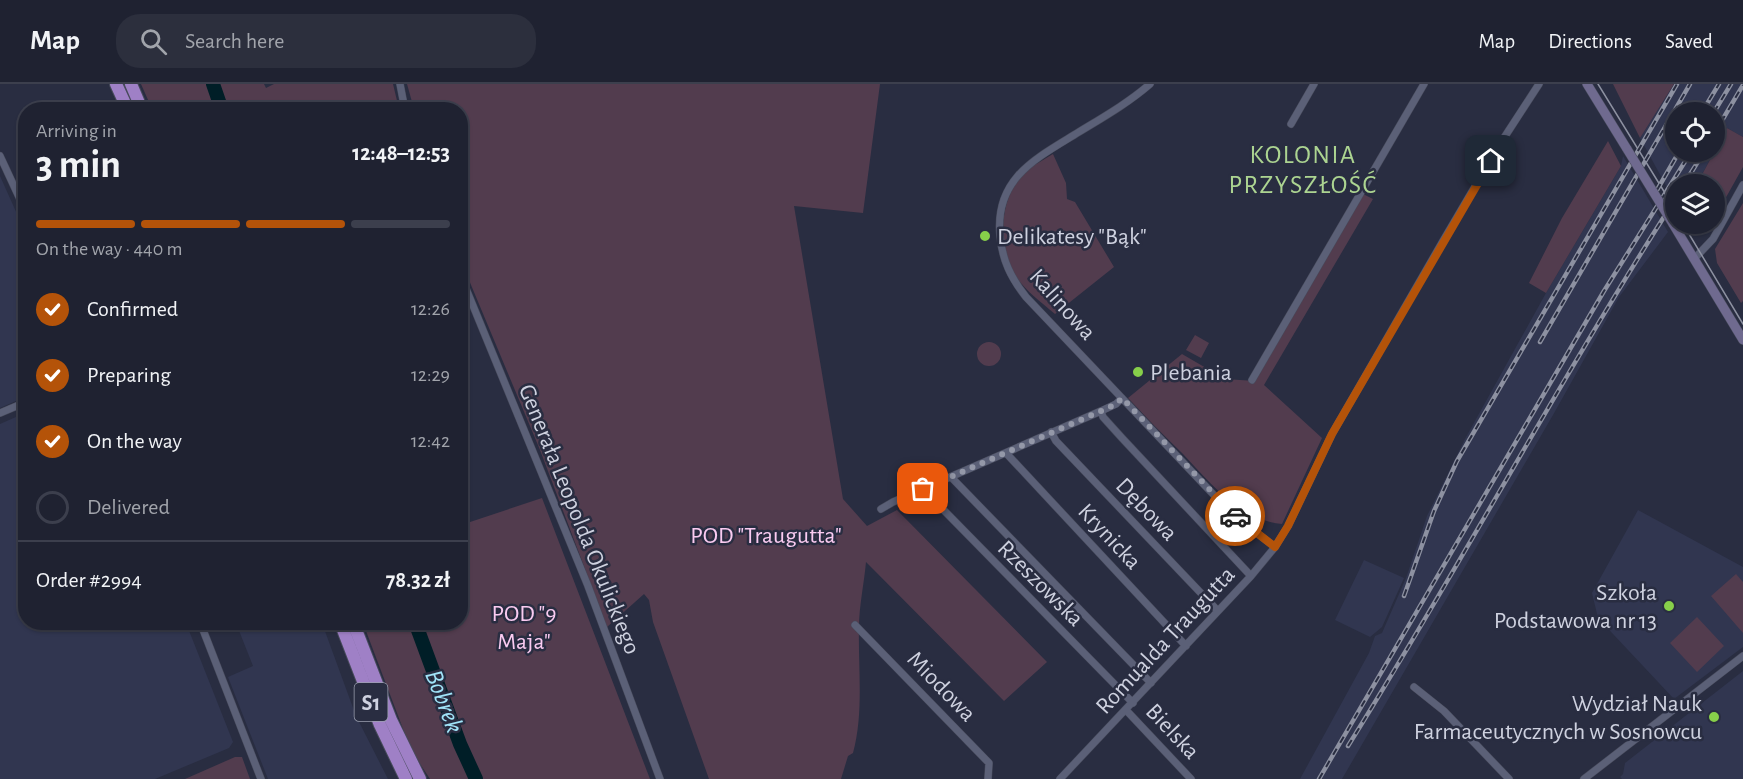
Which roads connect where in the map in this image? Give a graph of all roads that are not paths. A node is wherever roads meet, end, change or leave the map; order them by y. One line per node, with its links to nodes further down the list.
1 (116, 84): 9 (highway)
2 (130, 84): 10 (highway)
3 (400, 84): 11 (street)
4 (1150, 84): 20 (street, Kalinowa)
5 (1314, 84): 12 (street)
6 (1424, 84): 19 (street)
7 (1539, 84): 29 (street, Romualda Traugutta)
8 (1587, 84): 16 (main road, bridge)
9 (124, 102)
10 (138, 102)
11 (403, 102)
12 (1291, 124)
13 (0, 156): 15 (street)
14 (1743, 185): 16 (street)
15 (18, 195)
16 (1694, 259): 18 (main road)
17 (468, 294): 45 (street, Generała Leopolda Okulickiego)
18 (1743, 340)
19 (1252, 380)
20 (1122, 398): 22 (street); 29 (street, Kalinowa)
21 (18, 405): 23 (street)
22 (1101, 411): 24 (street); 30 (street)
23 (0, 413)
24 (1051, 432): 25 (street); 31 (street, Dębowa)
25 (1006, 453): 26 (street); 36 (street, Krynicka)
26 (951, 477): 27 (street); 38 (street)
27 (923, 489): 28 (street); 40 (street, Rzeszowska)
28 (881, 509)
29 (1275, 547): 30 (street, Romualda Traugutta)
30 (1251, 576): 31 (street, Romualda Traugutta)
31 (1218, 611): 36 (street, Romualda Traugutta)
32 (855, 625): 46 (street, Miodowa)
33 (203, 630): 42 (street)
34 (343, 630): 43 (highway, S1)
35 (356, 630): 44 (highway, S1)
36 (1186, 646): 38 (street, Romualda Traugutta)
37 (1743, 656): 50 (street)
38 (1151, 683): 40 (street, Romualda Traugutta)
39 (1414, 687): 49 (street)
40 (1133, 703): 41 (street, Romualda Traugutta)
41 (1126, 710): 47 (street, Romualda Traugutta); 48 (street, Bielska)
42 (261, 779)
43 (406, 779)
44 (420, 779)
45 (660, 779)
46 (988, 779)
47 (1060, 779)
48 (1191, 779)
49 (1509, 779)
50 (1584, 779)

